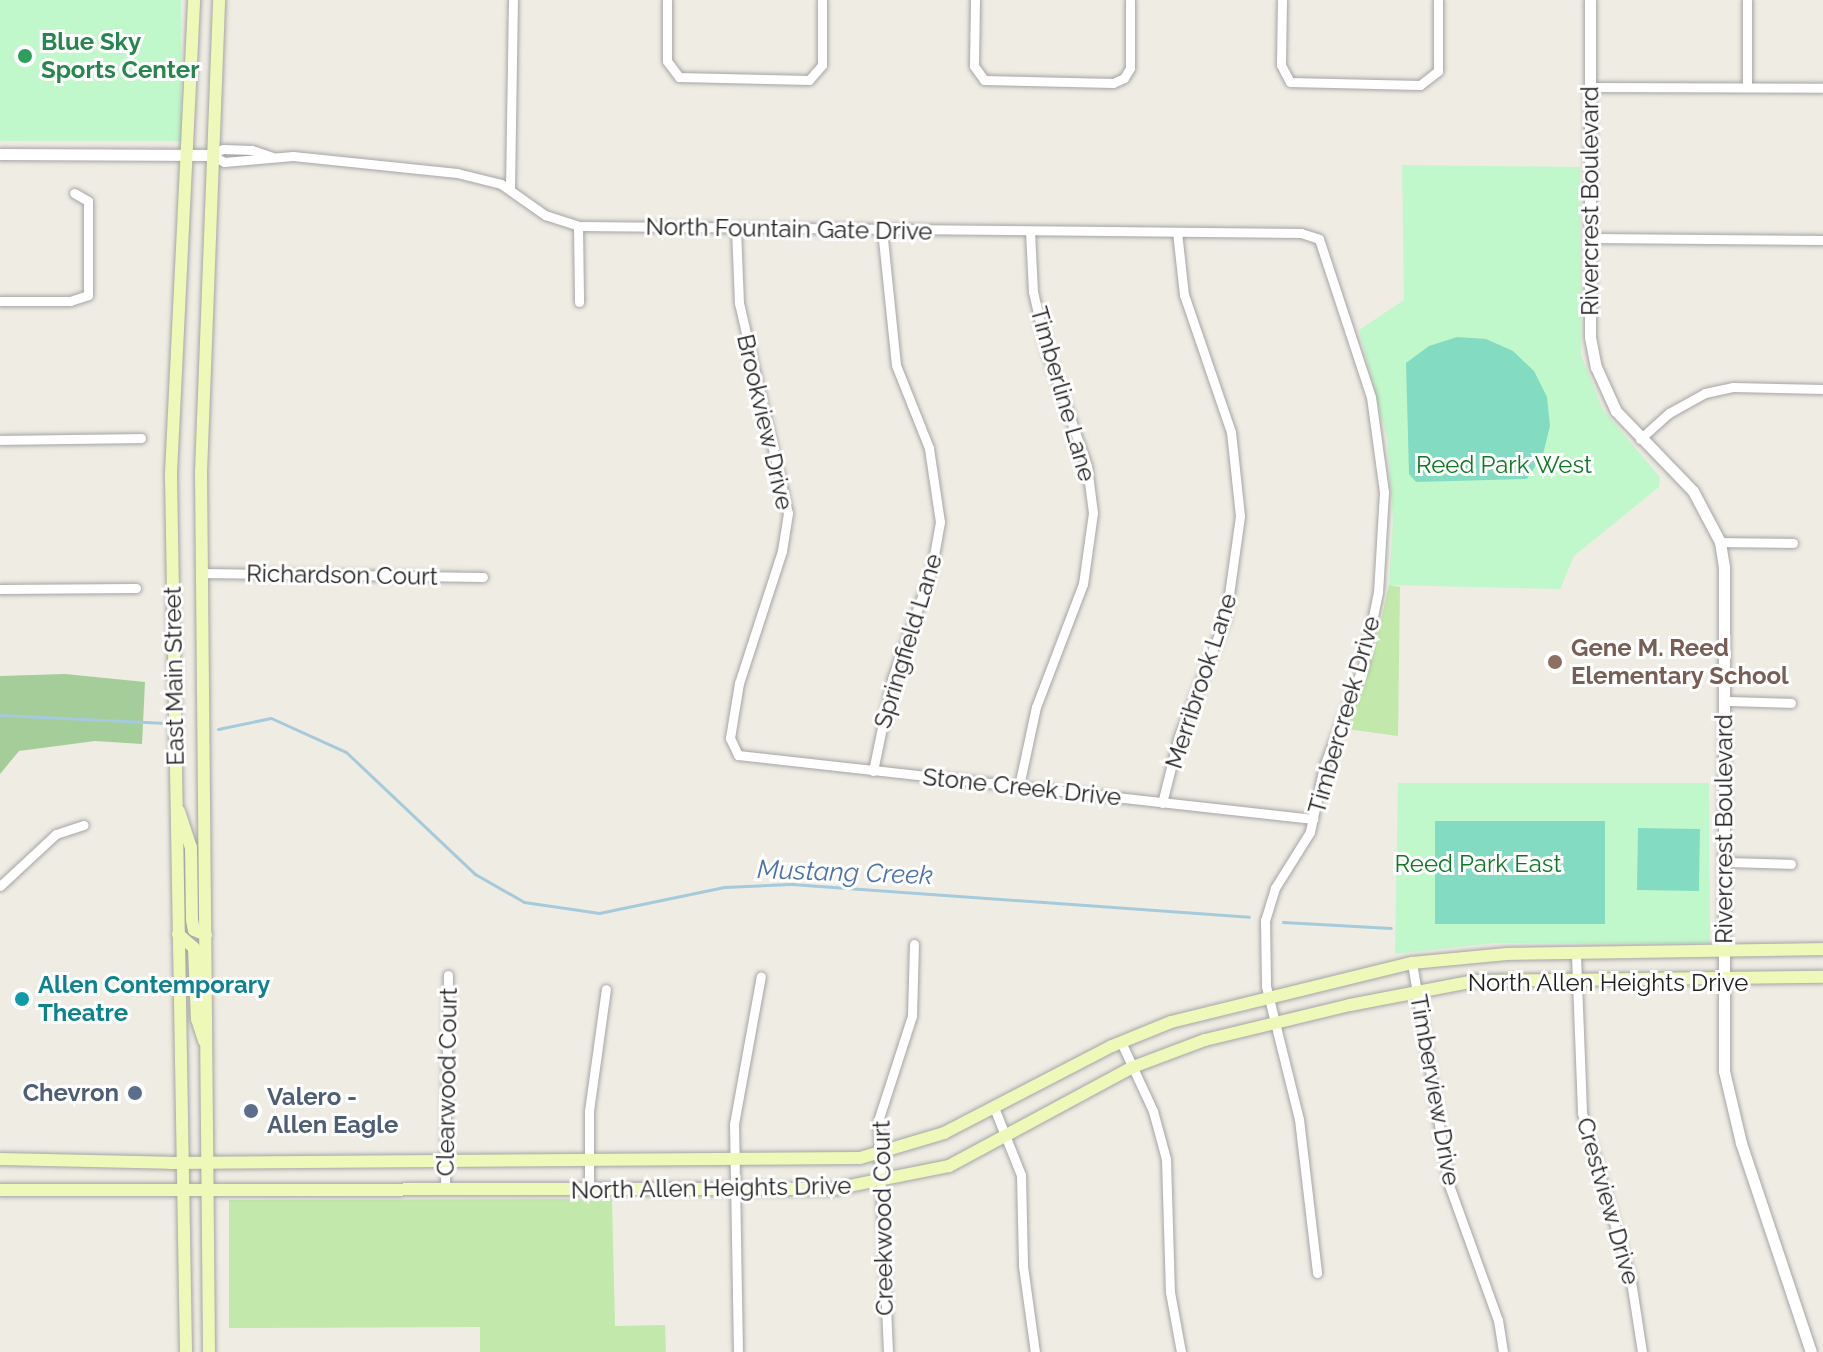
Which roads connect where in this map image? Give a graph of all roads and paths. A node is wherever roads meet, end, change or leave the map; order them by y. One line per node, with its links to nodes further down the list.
1 (194, 0): 16 (main road, East Main Street)
2 (219, 0): 17 (main road, East Main Street)
3 (513, 0): 18 (street)
4 (667, 0): 5 (street)
5 (822, 0)
6 (975, 0): 7 (street)
7 (1130, 0)
8 (1282, 0): 9 (street)
9 (1438, 0)
10 (1590, 0): 12 (street, Rivercrest Boulevard)
11 (1747, 0): 13 (street)
12 (1590, 87): 13 (street); 25 (street, Rivercrest Boulevard)
13 (1747, 87): 14 (street)
14 (1823, 88)
15 (0, 154): 16 (street)
16 (185, 155): 17 (street); 46 (main road, East Main Street)
17 (211, 155): 18 (street, North Fountain Gate Drive); 36 (main road, East Main Street)
18 (510, 189): 20 (street, North Fountain Gate Drive)
19 (74, 193): 28 (street)
20 (578, 226): 21 (street, North Fountain Gate Drive); 29 (street)
21 (736, 229): 22 (street, North Fountain Gate Drive); 42 (street, Brookview Drive)
22 (882, 230): 23 (street, North Fountain Gate Drive); 43 (street, Springfield Lane)
23 (1030, 231): 24 (street, North Fountain Gate Drive); 44 (street, Timberline Lane)
24 (1177, 232): 26 (street, North Fountain Gate Drive); 45 (street, Merribrook Lane)
25 (1590, 238): 27 (street); 32 (street, Rivercrest Boulevard)
26 (1319, 239): 47 (street, Timbercreek Drive)
27 (1823, 240)
28 (0, 301)
29 (579, 302)
30 (1823, 389): 32 (street)
31 (141, 438): 33 (street)
32 (1640, 439): 34 (street, Rivercrest Boulevard)
33 (0, 440)
34 (1720, 542): 35 (street); 40 (street, Rivercrest Boulevard)
35 (1793, 543)
36 (202, 573): 37 (street, Richardson Court); 53 (main road, East Main Street)
37 (483, 577)
38 (136, 588): 39 (street)
39 (0, 589)
40 (1725, 701): 41 (street); 49 (street, Rivercrest Boulevard)
41 (1791, 703)
42 (734, 750): 43 (street, Stone Creek Drive)
43 (873, 771): 44 (street, Stone Creek Drive)
44 (1019, 786): 45 (street, Stone Creek Drive)
45 (1162, 803): 47 (street, Stone Creek Drive)
46 (176, 805): 52 (main road, East Main Street); 53 (main road)
47 (1313, 819): 66 (street, Timbercreek Drive)
48 (84, 825): 51 (street)
49 (1724, 862): 50 (street); 56 (street, Rivercrest Boulevard)
50 (1791, 864)
51 (0, 886)
52 (178, 934): 69 (main road); 78 (main road, East Main Street)
53 (206, 935): 69 (main road, East Main Street)
54 (914, 944): 73 (street, Creekwood Court)
55 (1823, 949): 56 (main road, North Allen Heights Drive)
56 (1723, 954): 57 (main road, North Allen Heights Drive); 63 (street, Rivercrest Boulevard)
57 (1576, 955): 58 (main road, North Allen Heights Drive); 62 (street, Crestview Drive)
58 (1412, 963): 65 (street, Timberview Drive); 66 (main road, North Allen Heights Drive)
59 (448, 975): 76 (street, Clearwood Court)
60 (761, 976): 77 (street)
61 (1823, 977): 63 (main road, North Allen Heights Drive)
62 (1576, 980): 63 (main road, North Allen Heights Drive); 65 (main road, North Allen Heights Drive); 95 (street, Crestview Drive)
63 (1723, 981): 96 (street, Rivercrest Boulevard)
64 (606, 989): 74 (street)
65 (1418, 992): 67 (main road, North Allen Heights Drive); 94 (street, Timberview Drive)
66 (1269, 996): 67 (street, Timbercreek Drive); 68 (main road, North Allen Heights Drive)
67 (1276, 1022): 70 (main road, North Allen Heights Drive); 87 (street, Timbercreek Drive)
68 (1121, 1042): 70 (street); 71 (main road, North Allen Heights Drive)
69 (207, 1048): 79 (main road, East Main Street)
70 (1133, 1067): 72 (main road, North Allen Heights Drive); 93 (street)
71 (995, 1110): 72 (street); 73 (main road, North Allen Heights Drive)
72 (1008, 1136): 80 (main road, North Allen Heights Drive); 92 (street)
73 (878, 1156): 77 (main road, North Allen Heights Drive); 80 (street, Creekwood Court)
74 (588, 1158): 76 (main road, North Allen Heights Drive); 77 (main road, North Allen Heights Drive); 86 (street)
75 (0, 1159): 78 (main road, North Allen Heights Drive)
76 (445, 1159): 79 (main road, North Allen Heights Drive); 83 (street, Clearwood Court)
77 (735, 1161): 85 (street)
78 (183, 1163): 79 (main road, North Allen Heights Drive); 82 (main road, East Main Street)
79 (207, 1163): 81 (main road, East Main Street)
80 (879, 1184): 85 (main road, North Allen Heights Drive); 91 (street, Creekwood Court)
81 (208, 1187): 82 (main road, North Allen Heights Drive); 83 (main road, North Allen Heights Drive); 89 (main road, East Main Street)
82 (184, 1188): 84 (main road, North Allen Heights Drive); 88 (main road, East Main Street)
83 (445, 1189): 86 (main road, North Allen Heights Drive)
84 (0, 1190)
85 (735, 1190): 86 (main road, North Allen Heights Drive); 90 (street)
86 (589, 1191)
87 (1317, 1273)
88 (186, 1352)
89 (209, 1352)
90 (738, 1352)
91 (888, 1352)
92 (1035, 1352)
93 (1181, 1352)
94 (1503, 1352)
95 (1642, 1352)
96 (1811, 1352)

